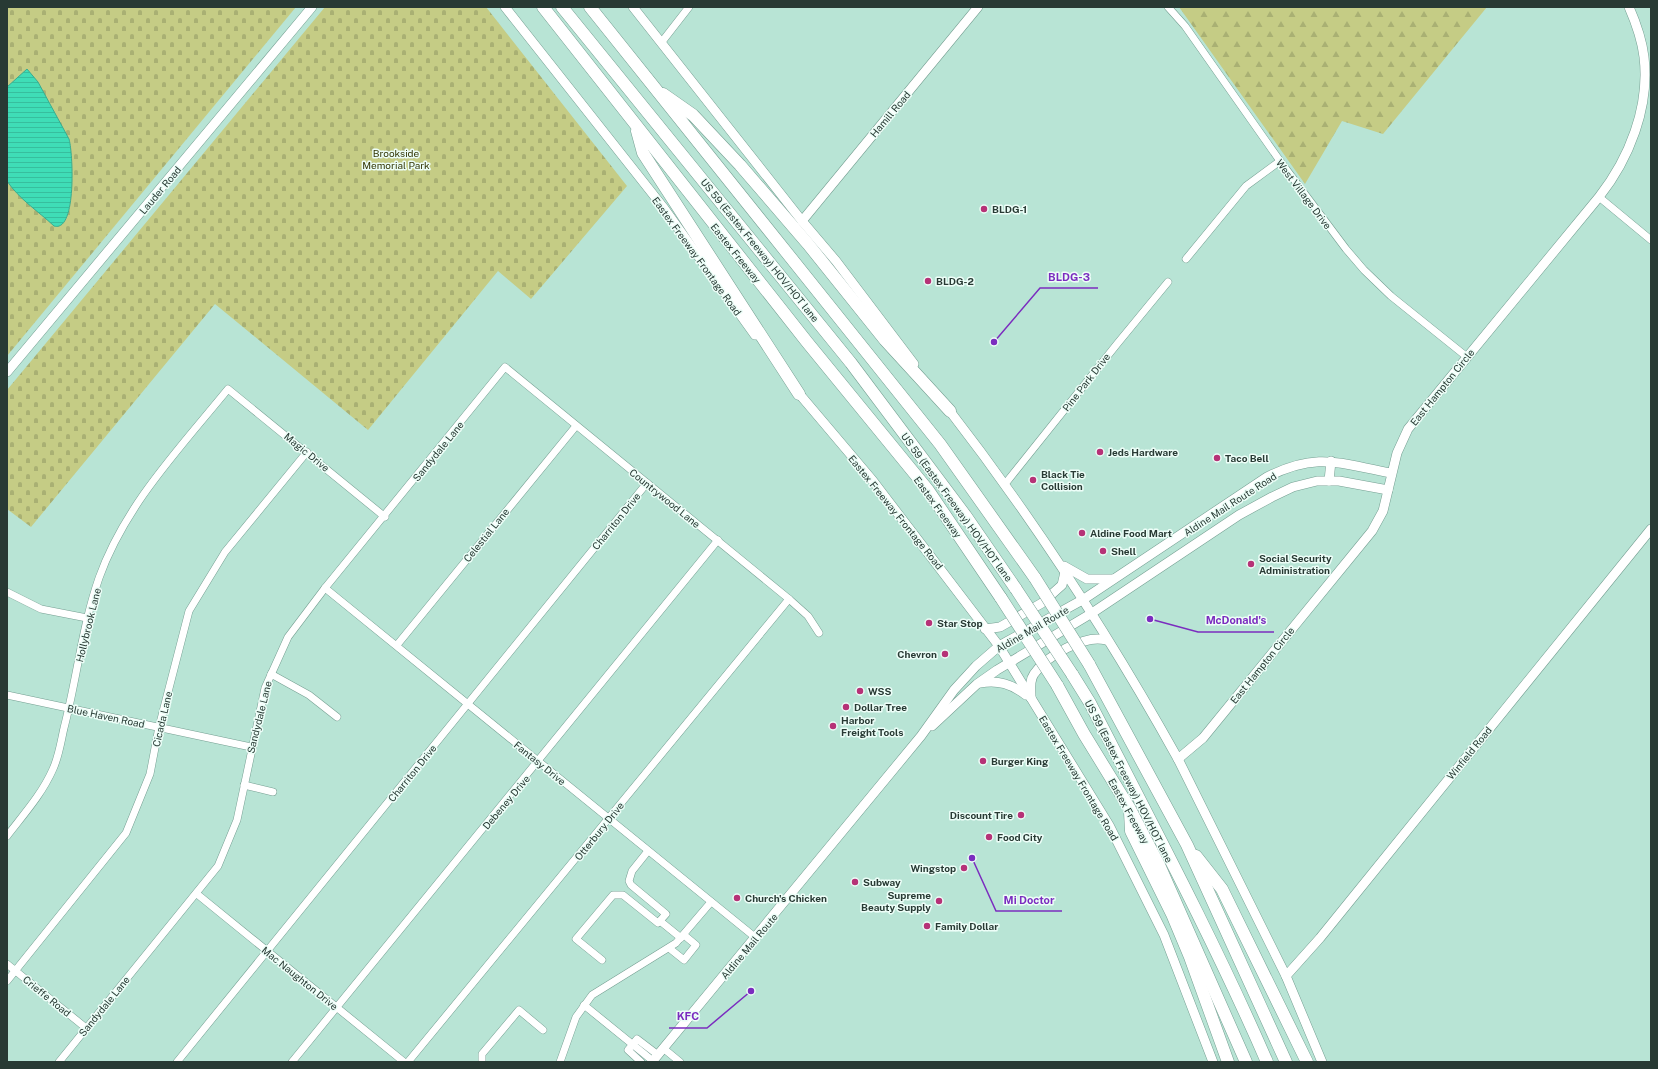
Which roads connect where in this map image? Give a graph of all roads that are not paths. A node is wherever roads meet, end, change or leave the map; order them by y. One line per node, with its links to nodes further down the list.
1 (312, 7): 22 (main road, Lauder Road)
2 (504, 7): 24 (main road, Eastex Freeway Frontage Road)
3 (543, 7): 13 (highway, Eastex Freeway)
4 (562, 7): 106 (highway, US 59 (Eastex Freeway) HOV/HOT lane, bridge)
5 (590, 7): 12 (highway)
6 (633, 7): 11 (main road)
7 (689, 7): 11 (street)
8 (978, 7): 16 (main road, Hamill Road)
9 (1168, 7): 14 (street, West Village Drive)
10 (1629, 7): 15 (main road, East Hampton Circle)
11 (661, 43): 16 (main road)
12 (651, 85): 25 (highway); 72 (highway, bridge)
13 (636, 126): 24 (highway); 69 (highway, Eastex Freeway, bridge)
14 (1280, 161): 18 (street); 20 (street, West Village Drive)
15 (1599, 197): 17 (street); 20 (main road, East Hampton Circle)
16 (802, 221): 25 (main road)
17 (1651, 240)
18 (1186, 259)
19 (1168, 282): 32 (street, Pine Park Drive)
20 (1467, 357): 29 (main road, East Hampton Circle)
21 (506, 367): 26 (street, Countrywood Lane); 35 (street, Sandydale Lane)
22 (7, 372)
23 (228, 389): 27 (street, Magic Drive); 48 (street, Hollybrook Lane)
24 (799, 394): 49 (main road, Eastex Freeway Frontage Road)
25 (950, 411): 32 (main road)
26 (576, 426): 31 (street, Countrywood Lane); 52 (street, Celestial Lane)
27 (307, 452): 35 (street, Magic Drive); 62 (street, Cicada Lane)
28 (1332, 461): 29 (main road, Aldine Mail Route Road); 30 (main road); 34 (main road, Aldine Mail Route Road)
29 (1391, 473): 33 (main road, East Hampton Circle)
30 (1329, 481): 33 (main road, Aldine Mail Route Road); 36 (main road, Aldine Mail Route Road)
31 (647, 483): 38 (street, Countrywood Lane); 59 (street, Charriton Drive)
32 (1006, 484): 40 (main road)
33 (1388, 490): 65 (main road, East Hampton Circle)
34 (1228, 504): 36 (main road); 39 (main road, Aldine Mail Route Road)
35 (385, 517): 43 (street, Sandydale Lane)
36 (1236, 517): 41 (main road, Aldine Mail Route Road)
37 (1651, 529): 86 (main road, Winfield Road)
38 (718, 540): 45 (street, Countrywood Lane); 66 (street, Debeney Drive)
39 (1145, 559): 41 (main road); 42 (main road, Aldine Mail Route Road)
40 (1062, 568): 42 (main road); 46 (main road); 49 (main road)
41 (1153, 572): 47 (main road, Aldine Mail Route Road)
42 (1115, 578): 46 (main road, Aldine Mail Route Road)
43 (325, 588): 52 (street, Fantasy Drive); 55 (street, Sandydale Lane)
44 (7, 592): 48 (street)
45 (789, 599): 50 (street, Countrywood Lane); 70 (street, Otterbury Drive)
46 (1084, 599): 47 (main road); 53 (main road, Aldine Mail Route)
47 (1092, 612): 51 (main road); 54 (main road, Aldine Mail Route)
48 (87, 618): 60 (street, Hollybrook Lane)
49 (985, 629): 53 (main road, Eastex Freeway Frontage Road)
50 (820, 633)
51 (1106, 640): 58 (main road); 65 (main road)
52 (397, 645): 59 (street, Fantasy Drive)
53 (999, 646): 54 (main road, Eastex Freeway Frontage Road); 63 (main road, Aldine Mail Route)
54 (1009, 662): 56 (main road, Aldine Mail Route); 58 (main road, Eastex Freeway Frontage Road)
55 (271, 674): 61 (street); 64 (street, Sandydale Lane)
56 (977, 684): 58 (main road); 63 (main road, Aldine Mail Route)
57 (7, 696): 60 (street, Blue Haven Road)
58 (1031, 700): 103 (main road, Eastex Freeway Frontage Road)
59 (468, 704): 66 (street, Fantasy Drive); 82 (street, Charriton Drive)
60 (69, 709): 62 (street, Blue Haven Road); 71 (street, Hollybrook Lane)
61 (337, 717)
62 (159, 728): 64 (street, Blue Haven Road); 85 (street, Cicada Lane)
63 (921, 736): 80 (main road, Aldine Mail Route)
64 (251, 747): 67 (street, Sandydale Lane)
65 (1178, 759): 86 (main road)
66 (539, 762): 70 (street, Fantasy Drive); 89 (street, Debeney Drive)
67 (244, 785): 68 (street); 75 (street, Sandydale Lane)
68 (273, 792)
69 (1130, 809): 104 (highway); 105 (highway, Eastex Freeway)
70 (609, 820): 73 (street, Fantasy Drive); 98 (street, Otterbury Drive)
71 (7, 836)
72 (1186, 845): 107 (highway); 108 (highway)
73 (648, 851): 74 (street); 77 (street, Fantasy Drive)
74 (631, 885): 76 (street); 78 (street)
75 (197, 894): 82 (street, Mac Naughton Drive); 90 (street, Sandydale Lane)
76 (623, 895): 78 (street); 83 (street)
77 (711, 902): 79 (street); 80 (street, Fantasy Drive)
78 (660, 921): 79 (street)
79 (682, 937): 81 (street); 81 (street)
80 (756, 938): 93 (main road, Aldine Mail Route)
81 (669, 948): 88 (street)
82 (268, 951): 89 (street, Mac Naughton Drive); 95 (street, Charriton Drive)
83 (602, 960)
84 (7, 964): 85 (street, Crieffe Road)
85 (15, 971): 87 (street, Cicada Lane); 90 (street, Crieffe Road)
86 (1286, 976): 109 (main road)
87 (7, 981)
88 (584, 1005): 92 (street); 100 (street)
89 (336, 1007): 96 (street, Debeney Drive); 97 (street, Mac Naughton Drive)
90 (86, 1028): 94 (street, Sandydale Lane)
91 (543, 1030): 99 (street)
92 (632, 1044): 93 (street); 101 (street)
93 (657, 1058): 102 (street)
94 (59, 1062)
95 (176, 1062)
96 (292, 1062)
97 (404, 1062)
98 (408, 1062)
99 (482, 1062)
100 (560, 1062)
101 (641, 1062)
102 (680, 1062)
103 (1213, 1062)
104 (1228, 1062)
105 (1246, 1062)
106 (1267, 1062)
107 (1286, 1062)
108 (1307, 1062)
109 (1322, 1062)

